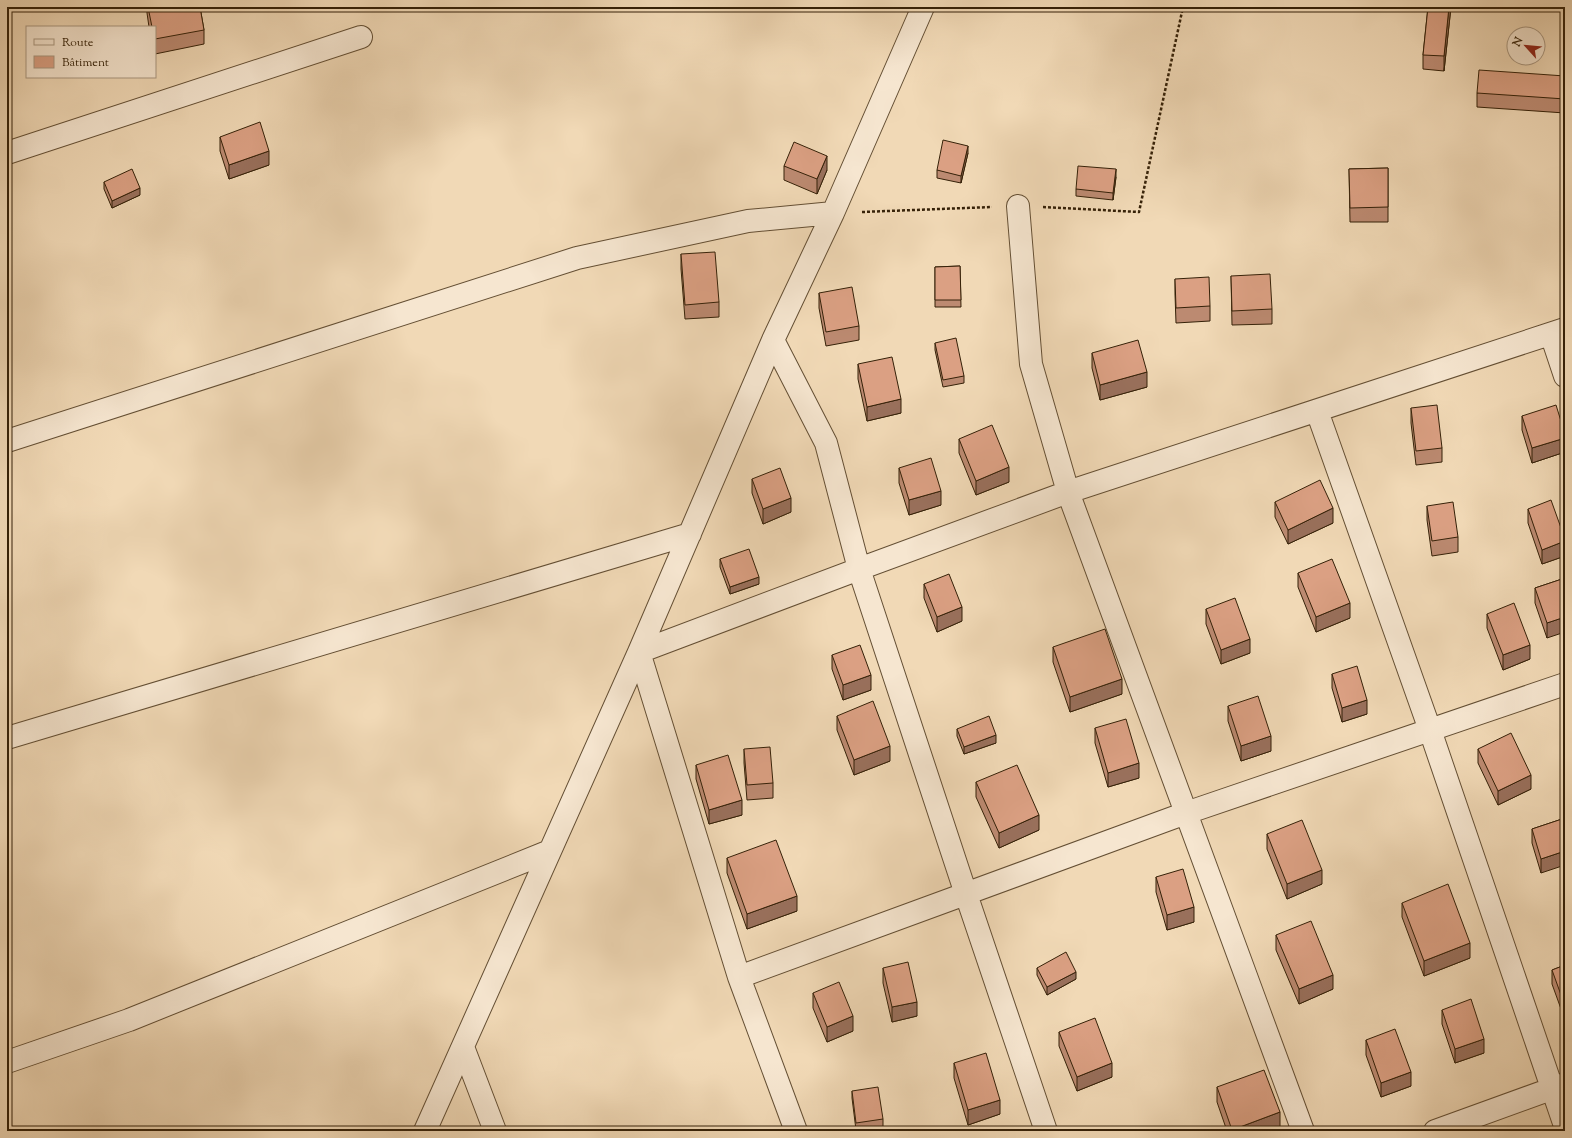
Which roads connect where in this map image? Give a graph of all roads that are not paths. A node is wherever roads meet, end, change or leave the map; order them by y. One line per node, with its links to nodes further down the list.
1 (923, 7): 5 (street)
2 (361, 37): 3 (street)
3 (7, 153)
4 (1018, 206): 11 (street)
5 (833, 213): 7 (street); 10 (street)
6 (1558, 332): 8 (street); 9 (street)
7 (774, 340): 12 (street); 13 (street)
8 (1565, 376)
9 (1317, 410): 11 (street); 16 (street)
10 (7, 441)
11 (1068, 492): 13 (street); 18 (street)
12 (690, 534): 14 (street); 17 (street)
13 (859, 569): 14 (street); 20 (street)
14 (639, 652): 19 (street); 21 (street)
15 (1565, 684): 16 (street)
16 (1430, 730): 18 (street); 24 (street)
17 (7, 738)
18 (1186, 813): 20 (street); 30 (street)
19 (550, 851): 22 (street); 23 (street)
20 (966, 894): 21 (street); 29 (street)
21 (739, 977): 28 (street)
22 (463, 1046): 26 (street); 27 (street)
23 (7, 1062)
24 (1559, 1087): 25 (street); 31 (street)
25 (1565, 1126)
26 (425, 1131)
27 (495, 1131)
28 (796, 1131)
29 (1046, 1131)
30 (1303, 1131)
31 (1435, 1131)

